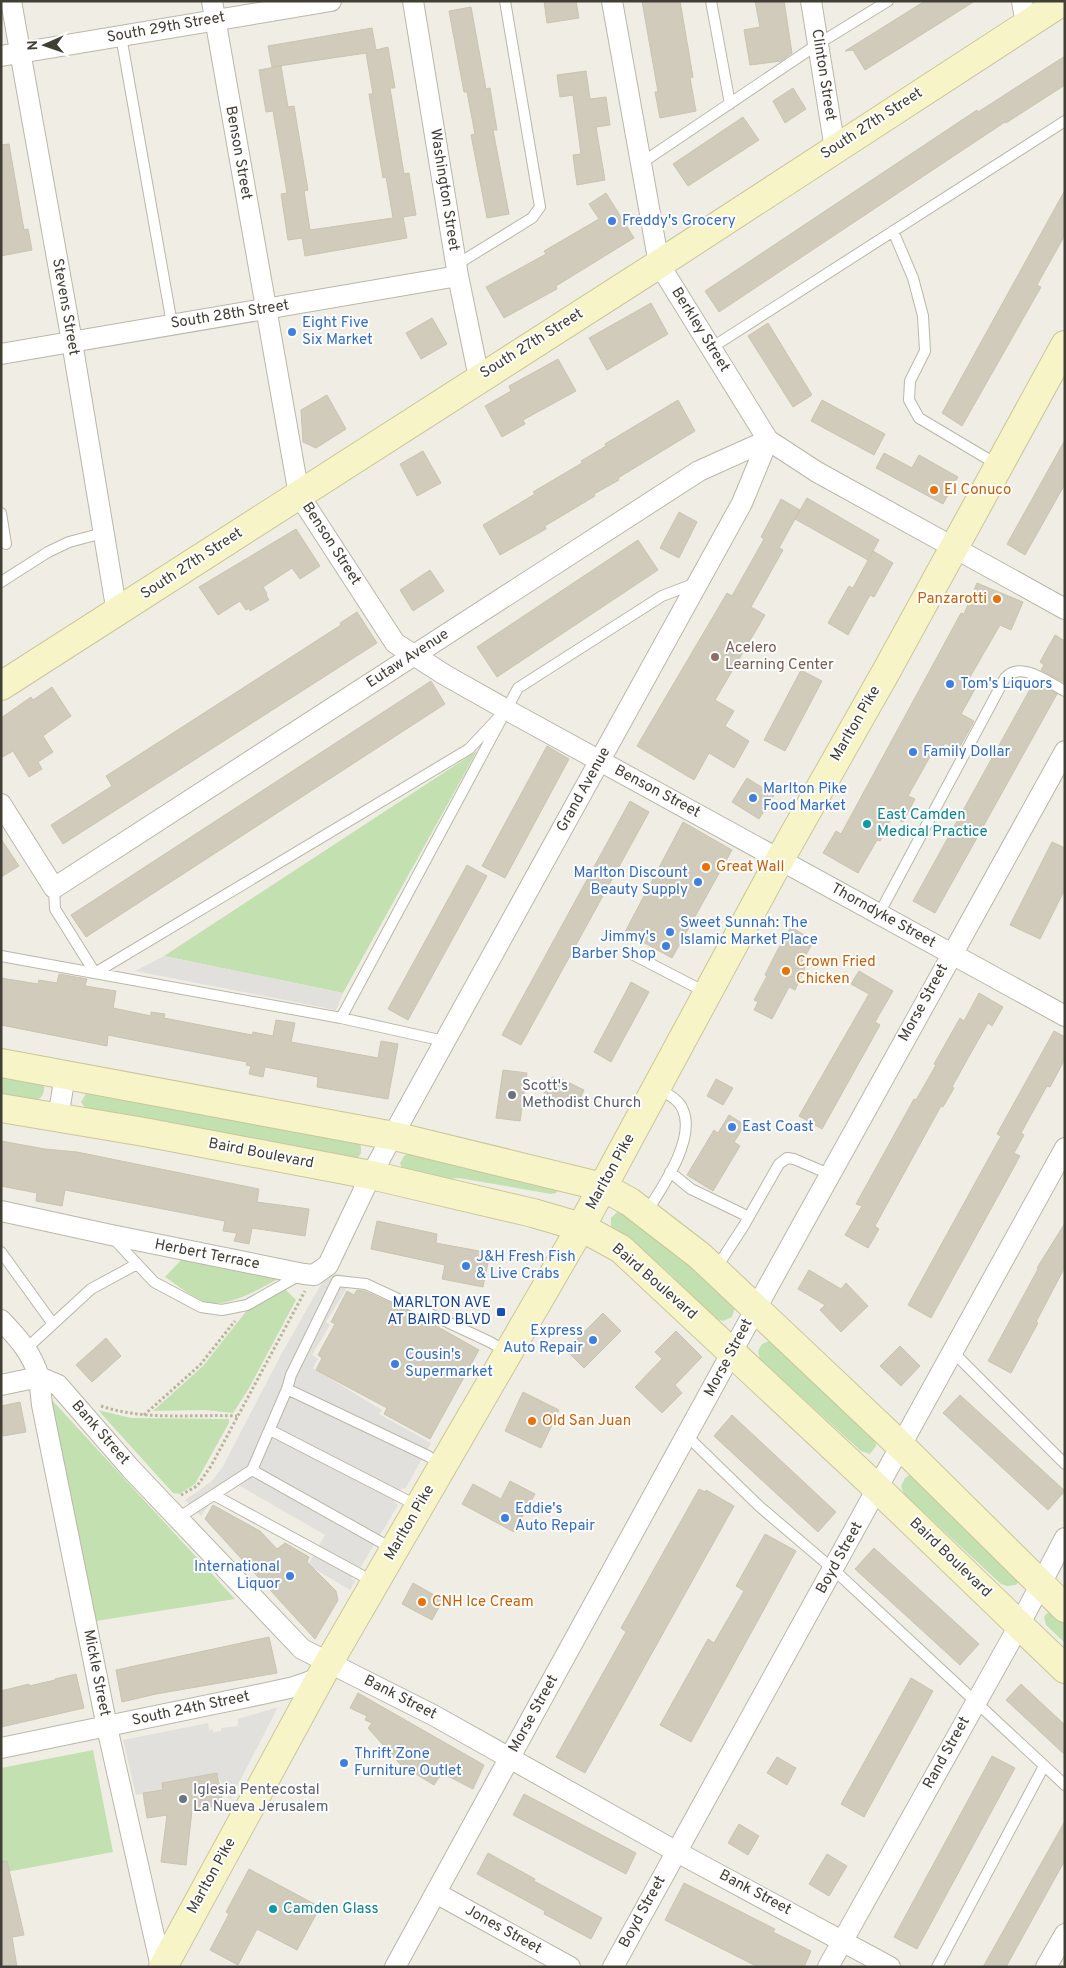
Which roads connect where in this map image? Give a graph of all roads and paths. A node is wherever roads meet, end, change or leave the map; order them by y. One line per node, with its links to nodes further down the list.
1 (11, 1): 14 (street, Stevens Street)
2 (331, 1): 10 (street, South 29th Street)
3 (413, 1): 21 (street, Washington Street)
4 (505, 1): 21 (lane)
5 (612, 1): 18 (street, Berkley Street)
6 (710, 1): 15 (lane)
7 (811, 1): 13 (street, Clinton Street)
8 (888, 1): 13 (lane)
9 (1063, 1): 11 (main road, South 27th Street)
10 (214, 10): 12 (street, South 29th Street); 22 (street, Benson Street)
11 (1024, 13): 17 (main road, South 27th Street)
12 (121, 36): 14 (street, South 29th Street); 23 (lane)
13 (818, 44): 15 (lane); 17 (street, Clinton Street)
14 (11, 55): 24 (street, Stevens Street)
15 (730, 104): 18 (lane)
16 (1065, 121): 19 (lane)
17 (835, 149): 20 (main road, South 27th Street)
18 (640, 164): 20 (street, Berkley Street)
19 (893, 231): 26 (lane); 30 (lane)
20 (659, 264): 26 (street, Berkley Street); 28 (main road, South 27th Street)
21 (457, 270): 22 (street, South 28th Street); 28 (street, Washington Street)
22 (265, 309): 23 (street, South 28th Street); 31 (street, Benson Street)
23 (172, 324): 24 (street, South 28th Street)
24 (72, 342): 27 (street, South 28th Street); 33 (street, Stevens Street)
25 (1065, 345): 30 (main road, Marlton Pike)
26 (711, 348): 29 (street, Berkley Street)
27 (1, 354)
28 (479, 378): 31 (main road, South 27th Street)
29 (768, 440): 35 (street, Berkley Street); 37 (street, Grand Avenue); 40 (street, Eutaw Avenue)
30 (999, 466): 35 (main road, Marlton Pike)
31 (299, 495): 39 (main road, South 27th Street); 40 (street, Benson Street)
32 (1, 513): 34 (lane)
33 (103, 533): 36 (lane); 39 (street, Stevens Street)
34 (6, 544)
35 (954, 548): 38 (street, Berkley Street); 47 (main road, Marlton Pike)
36 (1, 582)
37 (700, 582): 43 (lane); 45 (street, Grand Avenue)
38 (1065, 609)
39 (117, 613): 41 (main road, South 27th Street)
40 (413, 655): 43 (street, Benson Street); 48 (street, Eutaw Avenue)
41 (1, 686)
42 (1065, 691): 49 (lane)
43 (507, 710): 45 (street, Benson Street); 53 (lane); 56 (lane)
44 (1065, 751): 51 (street, Morse Street)
45 (600, 761): 47 (street, Benson Street); 57 (street, Grand Avenue)
46 (1, 804): 48 (street)
47 (780, 859): 49 (street, Thorndyke Street); 54 (main road, Marlton Pike)
48 (54, 888): 53 (lane)
49 (879, 914): 51 (street, Thorndyke Street)
50 (632, 954): 54 (lane)
51 (951, 954): 55 (street, Thorndyke Street); 66 (street, Morse Street)
52 (1, 956): 53 (lane)
53 (94, 973): 56 (lane)
54 (707, 994): 60 (main road, Marlton Pike)
55 (1065, 1016)
56 (341, 1018): 57 (lane)
57 (444, 1042): 63 (street, Grand Avenue)
58 (1, 1063): 59 (main road)
59 (65, 1075): 62 (street); 63 (main road)
60 (657, 1088): 65 (lane); 68 (main road, Marlton Pike)
61 (1, 1108): 62 (main road, Baird Boulevard)
62 (58, 1118): 67 (main road, Baird Boulevard)
63 (394, 1136): 67 (street, Herbert Terrace); 68 (main road)
64 (1065, 1148): 84 (street, Boyd Street)
65 (670, 1172): 70 (lane); 71 (lane)
66 (829, 1174): 71 (lane); 79 (street, Morse Street)
67 (371, 1175): 72 (main road, Baird Boulevard); 77 (street, Herbert Terrace)
68 (603, 1188): 70 (main road); 72 (main road, Marlton Pike)
69 (1, 1211): 73 (street, Herbert Terrace)
70 (645, 1214): 76 (main road)
71 (749, 1217): 76 (lane)
72 (581, 1227): 83 (main road, Baird Boulevard); 85 (main road, Marlton Pike)
73 (111, 1236): 75 (lane, Herbert Terrace); 77 (street, Herbert Terrace)
74 (1, 1252): 81 (lane)
75 (137, 1264): 78 (lane, Herbert Terrace); 81 (lane)
76 (714, 1270): 79 (main road)
77 (309, 1274): 78 (lane, Herbert Terrace); 91 (path)
78 (247, 1305): 90 (path)
79 (755, 1309): 83 (street, Morse Street); 94 (main road)
80 (1, 1320): 82 (street)
81 (53, 1324): 82 (lane)
82 (27, 1348): 86 (street)
83 (732, 1352): 93 (street, Morse Street); 98 (main road, Baird Boulevard)
84 (953, 1352): 94 (street, Boyd Street); 95 (lane)
85 (508, 1353): 88 (lane); 96 (main road, Marlton Pike)
86 (40, 1377): 87 (street); 102 (street, Bank Street); 113 (street, Mickle Street)
87 (1, 1385)
88 (287, 1389): 92 (lane); 96 (lane)
89 (101, 1406): 90 (path)
90 (144, 1415): 91 (path)
91 (237, 1416): 100 (path)
92 (270, 1430): 97 (lane); 101 (lane)
93 (686, 1435): 105 (lane); 115 (street, Morse Street)
94 (901, 1446): 98 (street, Boyd Street); 107 (main road)
95 (1065, 1464)
96 (443, 1466): 101 (main road, Marlton Pike)
97 (252, 1470): 99 (lane); 104 (lane)
98 (878, 1489): 105 (street, Boyd Street); 109 (main road, Baird Boulevard)
99 (214, 1495): 102 (lane); 106 (lane)
100 (179, 1496)
101 (419, 1507): 104 (main road, Marlton Pike)
102 (178, 1518): 111 (street, Bank Street)
103 (1065, 1538): 107 (street, Rand Street)
104 (394, 1550): 106 (main road, Marlton Pike)
105 (833, 1569): 112 (lane); 118 (street, Boyd Street)
106 (375, 1583): 111 (main road, Marlton Pike)
107 (1040, 1585): 108 (main road); 109 (street, Rand Street)
108 (1065, 1608)
109 (1020, 1624): 110 (main road, Baird Boulevard); 112 (street, Rand Street)
110 (1065, 1669)
111 (325, 1670): 113 (street, South 24th Street); 115 (street, Bank Street); 122 (main road, Marlton Pike)
112 (976, 1703): 116 (lane); 121 (street, Rand Street)
113 (107, 1726): 114 (street, South 24th Street); 122 (street, Mickle Street)
114 (1, 1748)
115 (510, 1758): 118 (street, Bank Street); 119 (street, Morse Street)
116 (1044, 1766): 117 (lane); 128 (lane)
117 (1065, 1785)
118 (677, 1852): 121 (street, Bank Street); 125 (street, Boyd Street)
119 (436, 1893): 123 (street, Morse Street); 124 (street, Jones Street)
120 (1065, 1934): 129 (street)
121 (842, 1940): 126 (street, Rand Street); 127 (street, Bank Street)
122 (162, 1967)
123 (395, 1967)
124 (570, 1967)
125 (613, 1967)
126 (828, 1967)
127 (890, 1967)
128 (937, 1967)
129 (1046, 1967)

